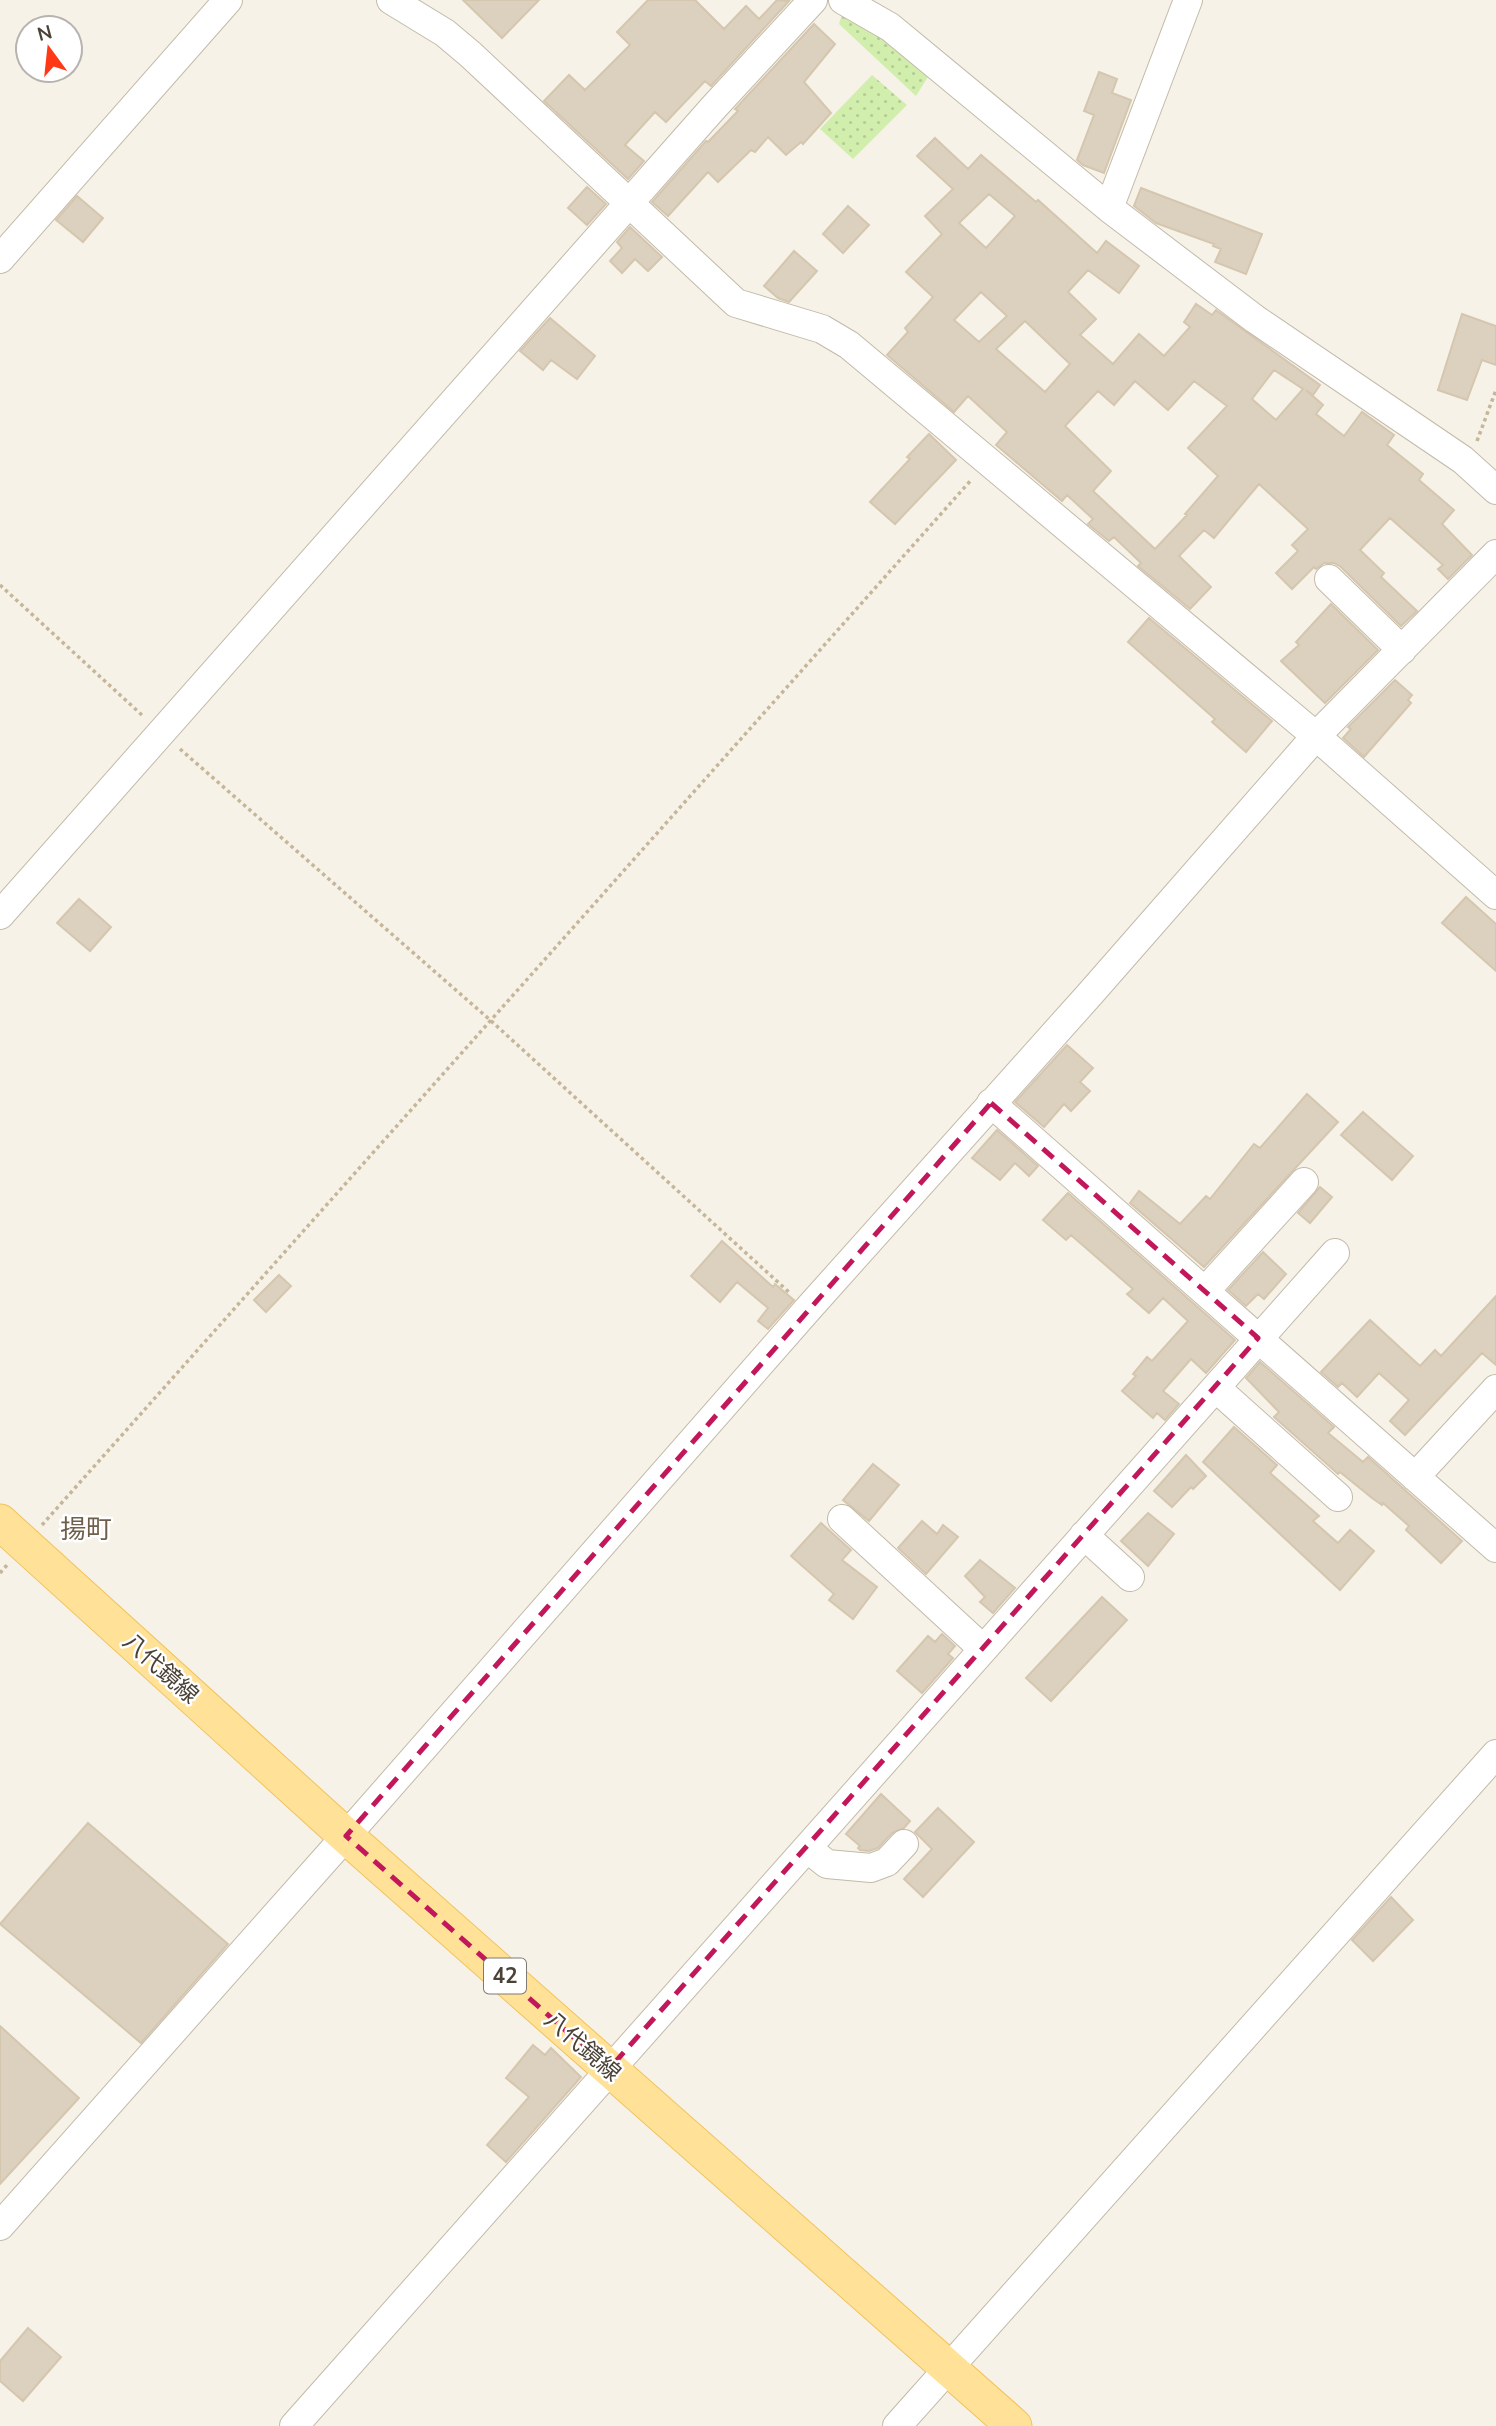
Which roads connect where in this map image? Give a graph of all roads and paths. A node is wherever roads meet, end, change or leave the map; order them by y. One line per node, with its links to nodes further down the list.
1 (228, 0): 8 (street)
2 (391, 0): 6 (street)
3 (813, 0): 6 (street)
4 (843, 0): 7 (street)
5 (1188, 0): 7 (street)
6 (629, 204): 11 (street); 17 (street)
7 (1109, 208): 12 (street)
8 (0, 259)
9 (1496, 390): 10 (path)
10 (1476, 442)
11 (987, 462): 18 (street); 21 (path)
12 (1496, 490)
13 (1496, 555): 16 (street)
14 (1329, 579): 16 (street)
15 (0, 585): 17 (path)
16 (1402, 650): 18 (street)
17 (161, 733): 20 (street); 21 (path)
18 (1316, 736): 19 (street); 22 (street)
19 (1496, 895)
20 (0, 915)
21 (489, 1019): 26 (path); 33 (path)
22 (991, 1104): 25 (street); 26 (street)
23 (1304, 1182): 25 (street)
24 (1335, 1253): 27 (street)
25 (1206, 1290): 27 (street)
26 (808, 1309): 40 (street)
27 (1258, 1338): 28 (street); 30 (street)
28 (1216, 1388): 31 (street); 34 (street)
29 (1496, 1389): 30 (street)
30 (1415, 1477): 35 (street)
31 (1338, 1497)
32 (842, 1520): 38 (street)
33 (13, 1533): 36 (path); 40 (main road, 八代鏡線 / 42)
34 (1084, 1535): 37 (street); 38 (street)
35 (1496, 1548)
36 (0, 1573)
37 (1130, 1577)
38 (983, 1649): 42 (street)
39 (1496, 1754): 45 (street)
40 (346, 1836): 43 (main road, 八代鏡線 / 42); 44 (street)
41 (904, 1844): 42 (street)
42 (808, 1849): 43 (street)
43 (609, 2069): 45 (main road, 八代鏡線 / 42); 46 (street)
44 (0, 2226)
45 (948, 2368): 47 (street); 48 (main road, 八代鏡線 / 42)
46 (294, 2426)
47 (897, 2426)
48 (1014, 2426)

